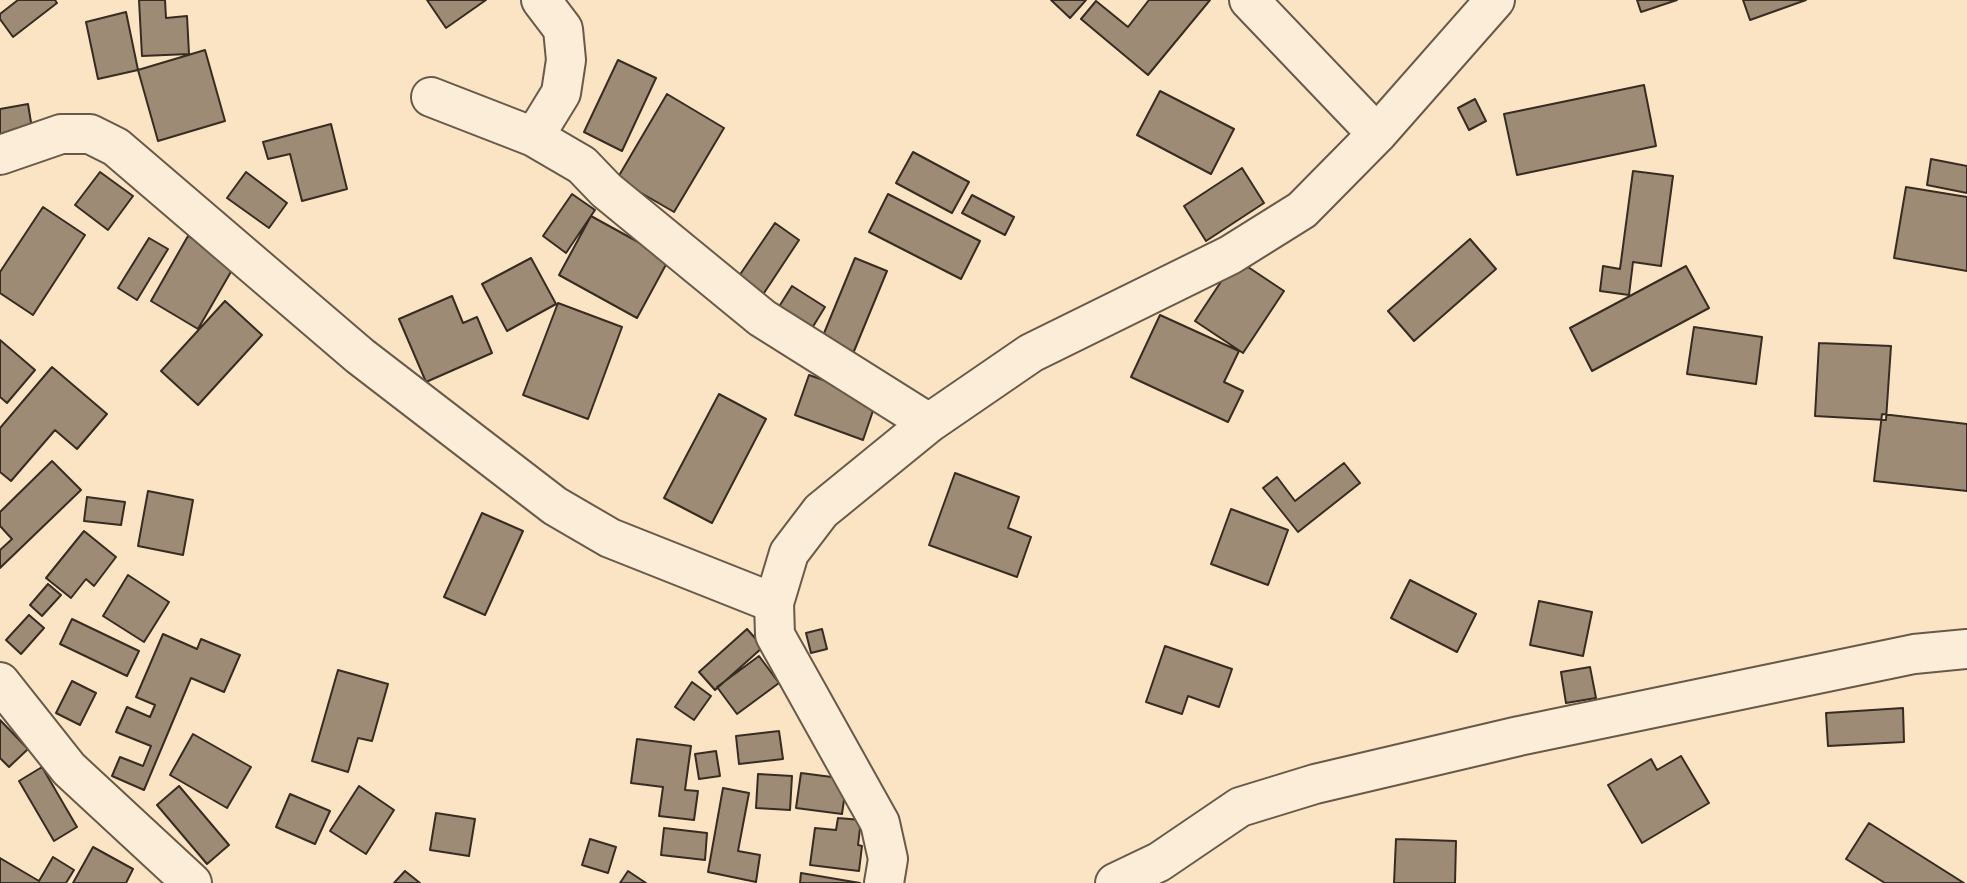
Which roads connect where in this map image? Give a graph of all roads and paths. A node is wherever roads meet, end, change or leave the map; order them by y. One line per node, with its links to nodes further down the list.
1 (541, 0): 6 (street)
2 (1249, 0): 5 (street)
3 (1495, 0): 5 (street)
4 (431, 97): 6 (street)
5 (1377, 134): 8 (street)
6 (534, 137): 8 (street)
7 (0, 155): 9 (street)
8 (929, 423): 9 (street)
9 (774, 603): 13 (street)
10 (1967, 649): 14 (street)
11 (0, 682): 12 (street)
12 (192, 883)
13 (884, 883)
14 (1115, 883)

